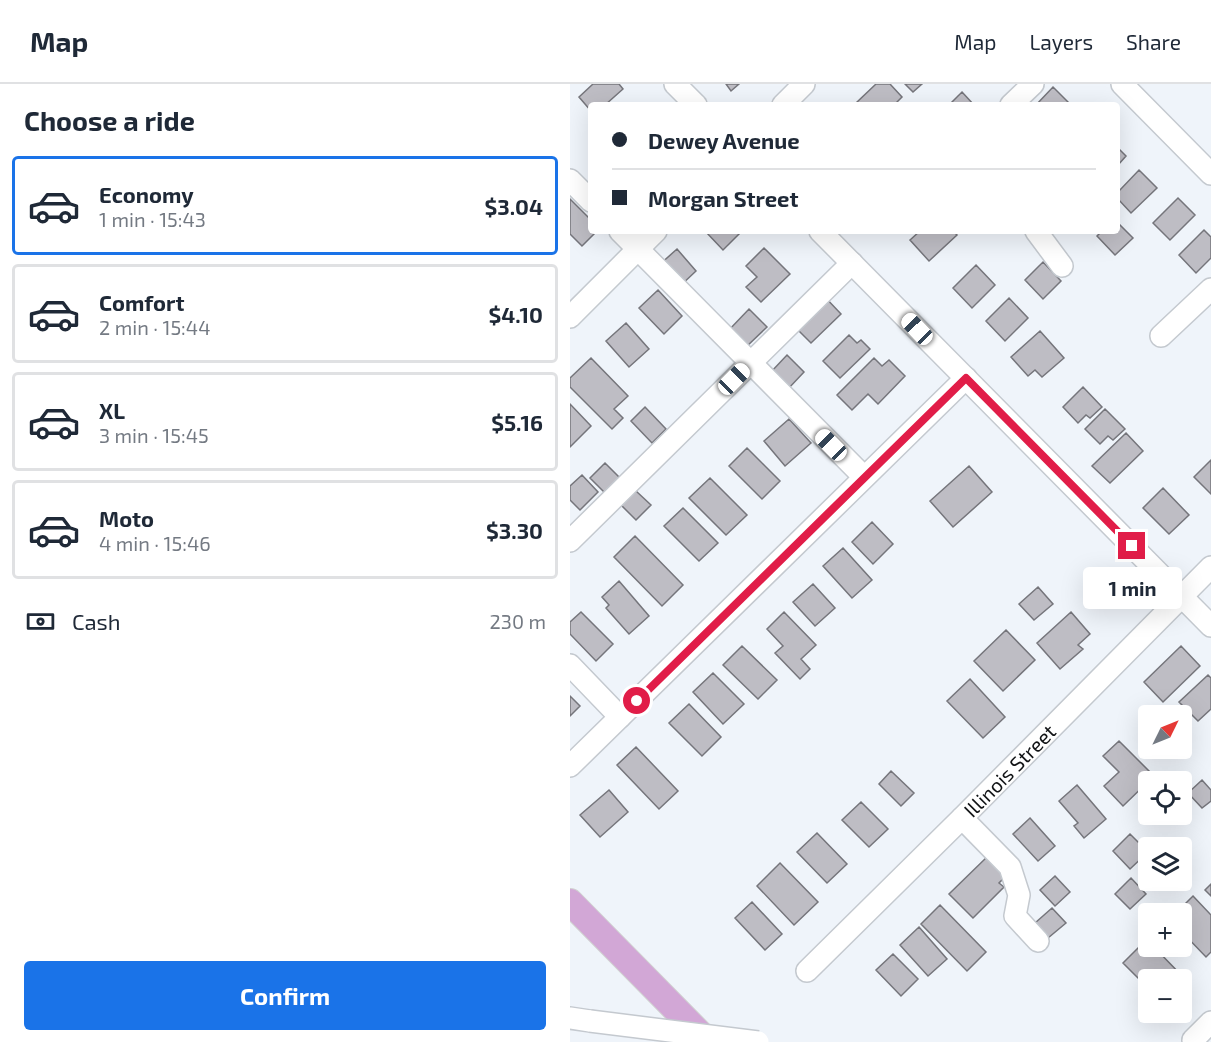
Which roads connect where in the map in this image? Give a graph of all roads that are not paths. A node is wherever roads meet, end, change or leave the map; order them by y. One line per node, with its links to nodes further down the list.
1 (675, 84): 5 (street)
2 (804, 84): 6 (street)
3 (1033, 84): 7 (street)
4 (1122, 84): 8 (street)
5 (693, 102)
6 (786, 102)
7 (1014, 102)
8 (1211, 174)
9 (570, 180): 10 (street)
10 (588, 198)
11 (623, 234): 15 (street)
12 (653, 234): 15 (street)
13 (823, 234): 16 (street)
14 (1038, 234): 17 (street)
15 (638, 249): 19 (street); 21 (street)
16 (852, 264): 21 (street); 22 (street)
17 (1062, 266)
18 (1211, 289): 20 (street)
19 (570, 316)
20 (1161, 336)
21 (750, 363): 23 (street); 24 (street)
22 (966, 378): 23 (street); 26 (street)
23 (864, 477): 29 (street)
24 (570, 541)
25 (1211, 567): 26 (street, Illinois Street)
26 (1182, 597): 27 (street); 31 (street, Illinois Street)
27 (1211, 626)
28 (570, 665): 29 (street)
29 (620, 717): 30 (street)
30 (570, 766)
31 (962, 818): 33 (street); 34 (street, Illinois Street)
32 (570, 902): 38 (main road)
33 (1038, 941)
34 (807, 971)
35 (580, 1019): 39 (street, bridge)
36 (1211, 1022): 37 (street)
37 (1193, 1040)
38 (708, 1042)
39 (758, 1042)

